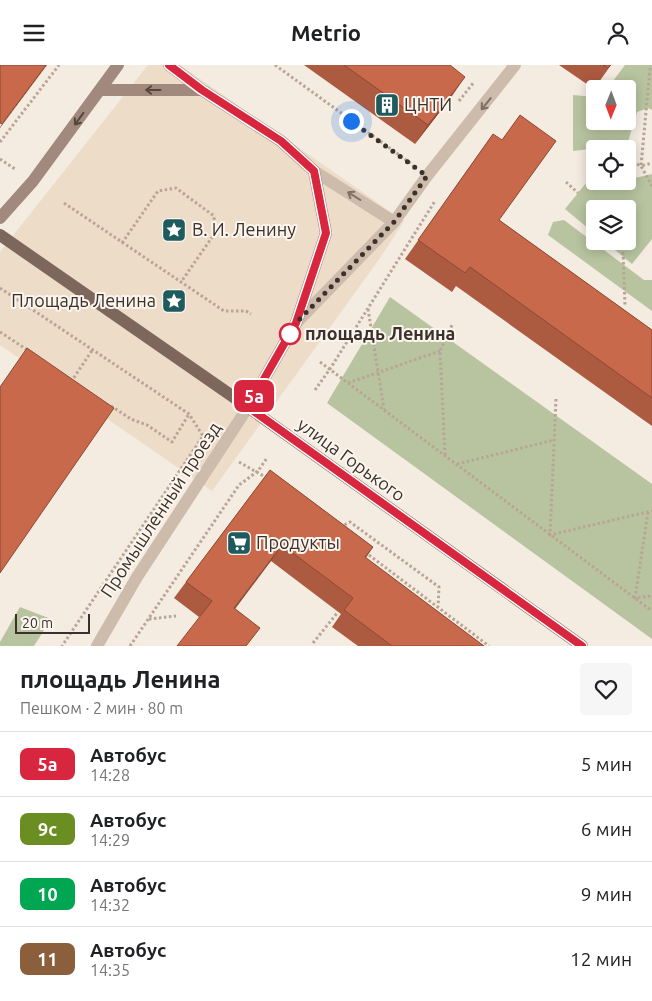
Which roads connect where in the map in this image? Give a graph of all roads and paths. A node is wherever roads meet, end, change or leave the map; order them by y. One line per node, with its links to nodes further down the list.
1 (59, 65): 9 (path)
2 (118, 65): 7 (main road)
3 (169, 65): 8 (main road)
4 (275, 65): 16 (path)
5 (516, 65): 16 (street, one-way to 16)
6 (650, 68): 13 (path)
7 (100, 90): 8 (main road, one-way to 7); 21 (main road, one-way to 21)
8 (202, 90): 15 (main road)
9 (0, 143)
10 (0, 159): 14 (path)
11 (636, 163): 13 (path)
12 (652, 163): 13 (path)
13 (641, 166): 18 (path)
14 (15, 169)
15 (314, 171): 22 (street, one-way to 15); 31 (main road, Промышленный проезд)
16 (427, 176): 22 (street); 29 (path)
17 (566, 182): 19 (path)
18 (652, 186)
19 (578, 193)
20 (64, 203): 24 (path)
21 (0, 218)
22 (394, 222): 31 (street)
23 (0, 235): 47 (main road, улица Горького)
24 (122, 243): 26 (path); 26 (path)
25 (623, 252): 28 (path)
26 (181, 282): 30 (path)
27 (0, 288): 34 (path)
28 (625, 305)
29 (368, 309): 38 (path); 39 (path)
30 (251, 314)
31 (296, 323): 47 (main road, Промышленный проезд)
32 (452, 325): 35 (path)
33 (0, 332): 36 (path)
34 (93, 349): 41 (path); 49 (path)
35 (440, 351): 39 (path); 51 (path)
36 (32, 353)
37 (320, 362): 38 (path)
38 (330, 369): 42 (path); 44 (path)
39 (378, 372): 42 (path); 48 (path)
40 (64, 375): 41 (path)
41 (72, 381): 43 (path)
42 (348, 383): 48 (path)
43 (68, 388)
44 (314, 390)
45 (556, 399): 50 (path)
46 (106, 403): 49 (path)
47 (248, 407): 72 (street, Промышленный проезд); 75 (main road, улица Горького)
48 (384, 410): 51 (path)
49 (189, 414): 71 (path)
50 (554, 441): 54 (path); 59 (path)
51 (445, 456): 54 (path)
52 (267, 458): 55 (path)
53 (240, 461): 55 (path)
54 (457, 464): 59 (path)
55 (258, 471): 56 (path); 69 (path)
56 (273, 483)
57 (650, 512): 59 (path); 64 (path)
58 (335, 529): 65 (path)
59 (550, 535): 64 (path)
60 (363, 551): 61 (path)
61 (377, 561): 62 (path); 65 (path)
62 (372, 567)
63 (652, 596): 64 (path)
64 (635, 598): 66 (path)
65 (438, 608): 74 (path)
66 (652, 611)
67 (338, 612): 70 (path)
68 (176, 616): 69 (path)
69 (148, 620): 73 (path)
70 (313, 643)
71 (62, 646)
72 (97, 646)
73 (130, 646)
74 (489, 646)
75 (582, 646)

